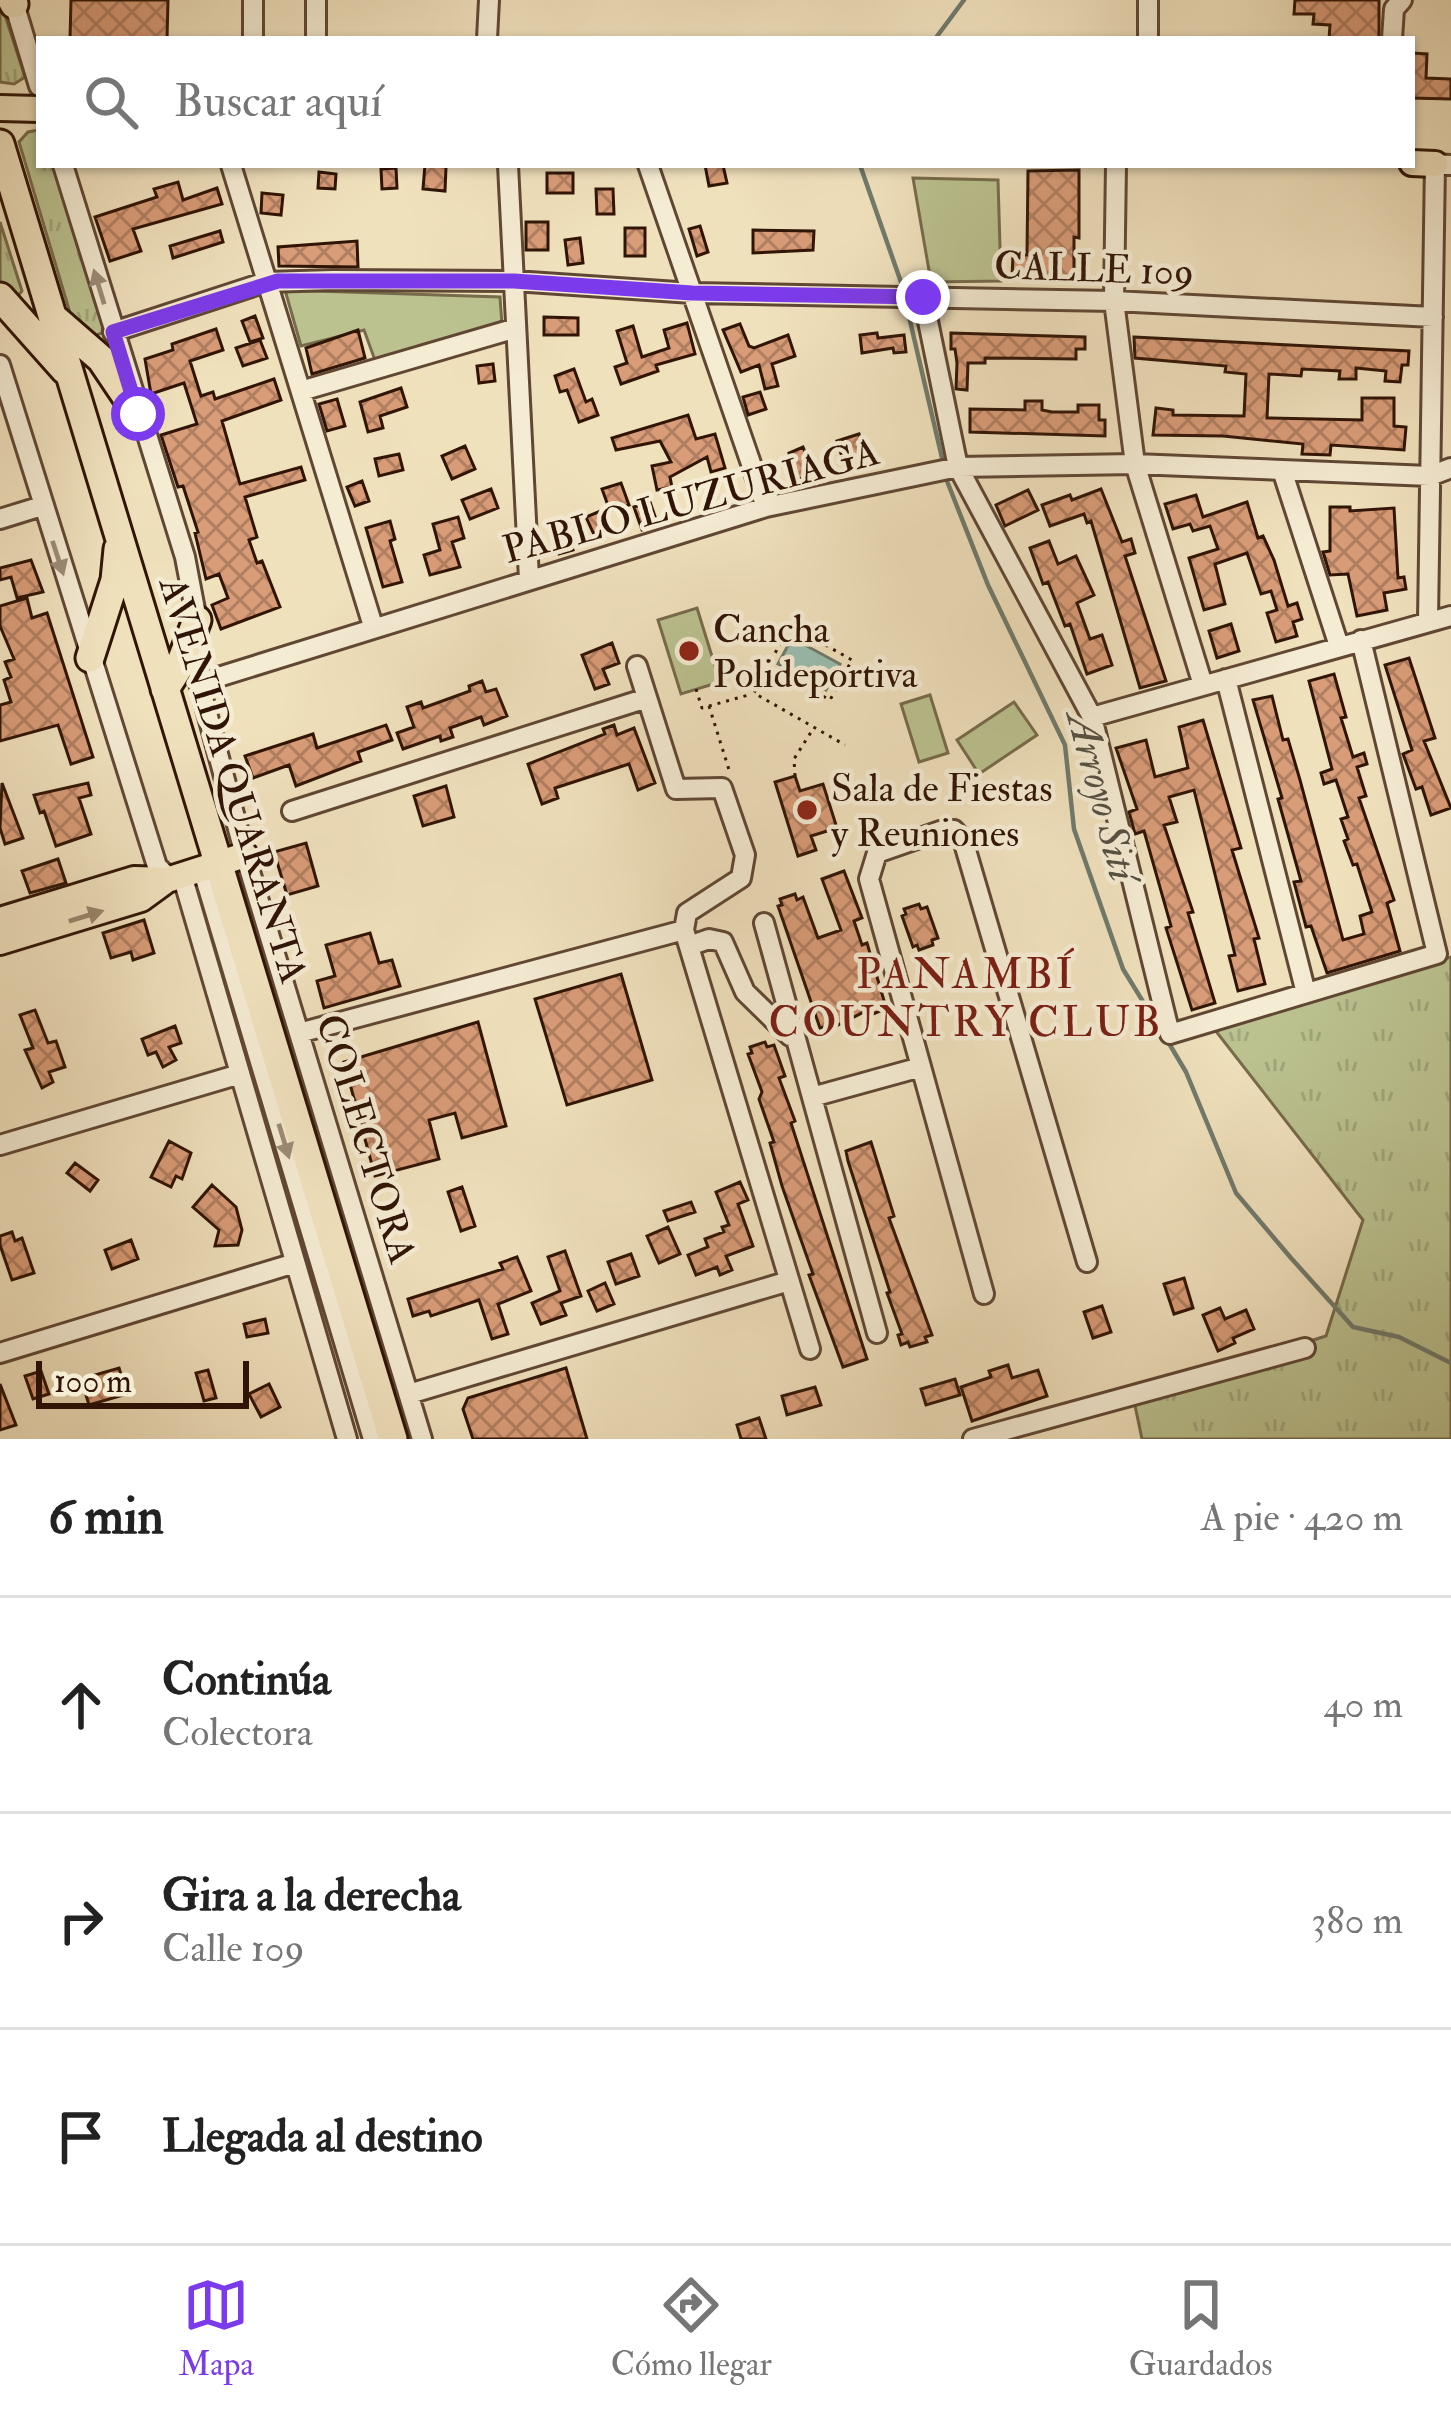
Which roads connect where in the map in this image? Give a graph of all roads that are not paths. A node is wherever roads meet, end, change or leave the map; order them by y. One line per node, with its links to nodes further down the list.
1 (254, 0): 7 (street)
2 (316, 0): 8 (street)
3 (490, 0): 9 (street)
4 (1148, 0): 10 (street)
5 (1402, 0): 11 (street)
6 (13, 1): 12 (street)
7 (254, 36)
8 (316, 36)
9 (488, 36)
10 (1148, 36)
11 (1392, 36)
12 (36, 76)
13 (0, 108): 14 (main road)
14 (36, 110)
15 (0, 144): 28 (highway, AVENIDA QUARANTA)
16 (1433, 164): 29 (street)
17 (64, 168): 31 (street, COLECTORA, one-way to 17)
18 (232, 168): 23 (street)
19 (508, 168): 22 (street)
20 (649, 168): 24 (street)
21 (1116, 168): 27 (street)
22 (514, 281): 23 (street, CALLE 109); 24 (street, CALLE 109); 30 (street)
23 (266, 282): 31 (street, CALLE 109); 34 (street)
24 (692, 293): 26 (street, CALLE 109); 42 (street)
25 (0, 297): 33 (highway)
26 (923, 297): 27 (street, CALLE 109); 37 (street)
27 (1114, 302): 29 (street, CALLE 109); 36 (street)
28 (52, 317): 33 (highway, AVENIDA QUARANTA); 35 (highway)
29 (1433, 317): 40 (street)
30 (516, 328): 34 (street); 45 (street)
31 (113, 332): 35 (street, COLECTORA)
32 (0, 365): 41 (street, COLECTORA)
33 (70, 376): 44 (highway, AVENIDA QUARANTA)
34 (301, 391): 49 (street)
35 (138, 414): 47 (street, COLECTORA)
36 (1135, 464): 37 (street, PABLO LUZURIAGA); 39 (street, PABLO LUZURIAGA); 56 (street)
37 (958, 467): 42 (street, PABLO LUZURIAGA); 59 (street)
38 (1451, 468): 40 (street)
39 (1282, 470): 40 (street, PABLO LUZURIAGA); 51 (street)
40 (1430, 476): 48 (street)
41 (42, 506): 43 (street); 52 (street, COLECTORA, one-way to 52)
42 (766, 506): 45 (street, PABLO LUZURIAGA)
43 (0, 519)
44 (119, 539): 52 (highway); 57 (highway, AVENIDA QUARANTA)
45 (529, 579): 49 (street, PABLO LUZURIAGA)
46 (1451, 616): 48 (street)
47 (197, 620): 55 (street, COLECTORA); 57 (highway)
48 (1428, 620): 50 (street)
49 (373, 626): 55 (street, PABLO LUZURIAGA)
50 (1361, 640): 51 (street); 66 (street)
51 (1339, 646): 54 (street)
52 (90, 658): 61 (street, COLECTORA)
53 (638, 666): 58 (street)
54 (1226, 679): 56 (street); 66 (street)
55 (199, 683): 61 (street, COLECTORA)
56 (1203, 685): 59 (street)
57 (165, 689): 61 (highway, AVENIDA QUARANTA)
58 (647, 698): 60 (street); 64 (street)
59 (1093, 718): 66 (street)
60 (292, 811)
61 (197, 870): 62 (main road); 65 (main road, one-way to 61); 67 (street, COLECTORA); 70 (street); 72 (highway, AVENIDA QUARANTA); 85 (street, COLECTORA, one-way to 85)
62 (0, 920)
63 (764, 923): 68 (street)
64 (687, 938): 67 (street); 68 (street); 76 (street)
65 (0, 942)
66 (1306, 993)
67 (299, 1033): 72 (street, COLECTORA)
68 (797, 1044): 71 (street)
69 (921, 1067): 71 (street); 74 (street); 77 (street)
70 (240, 1074): 73 (street); 75 (street)
71 (812, 1097): 78 (street)
72 (315, 1134): 82 (highway, AVENIDA QUARANTA)
73 (0, 1144)
74 (1087, 1262)
75 (296, 1263): 81 (street); 84 (street)
76 (789, 1281): 80 (street); 83 (street)
77 (984, 1294)
78 (877, 1333)
79 (1305, 1348): 88 (street)
80 (810, 1349)
81 (0, 1352)
82 (383, 1359): 83 (street); 86 (highway, AVENIDA QUARANTA)
83 (409, 1394): 87 (street)
84 (347, 1439)
85 (373, 1439)
86 (393, 1439)
87 (422, 1439)
88 (973, 1439)

